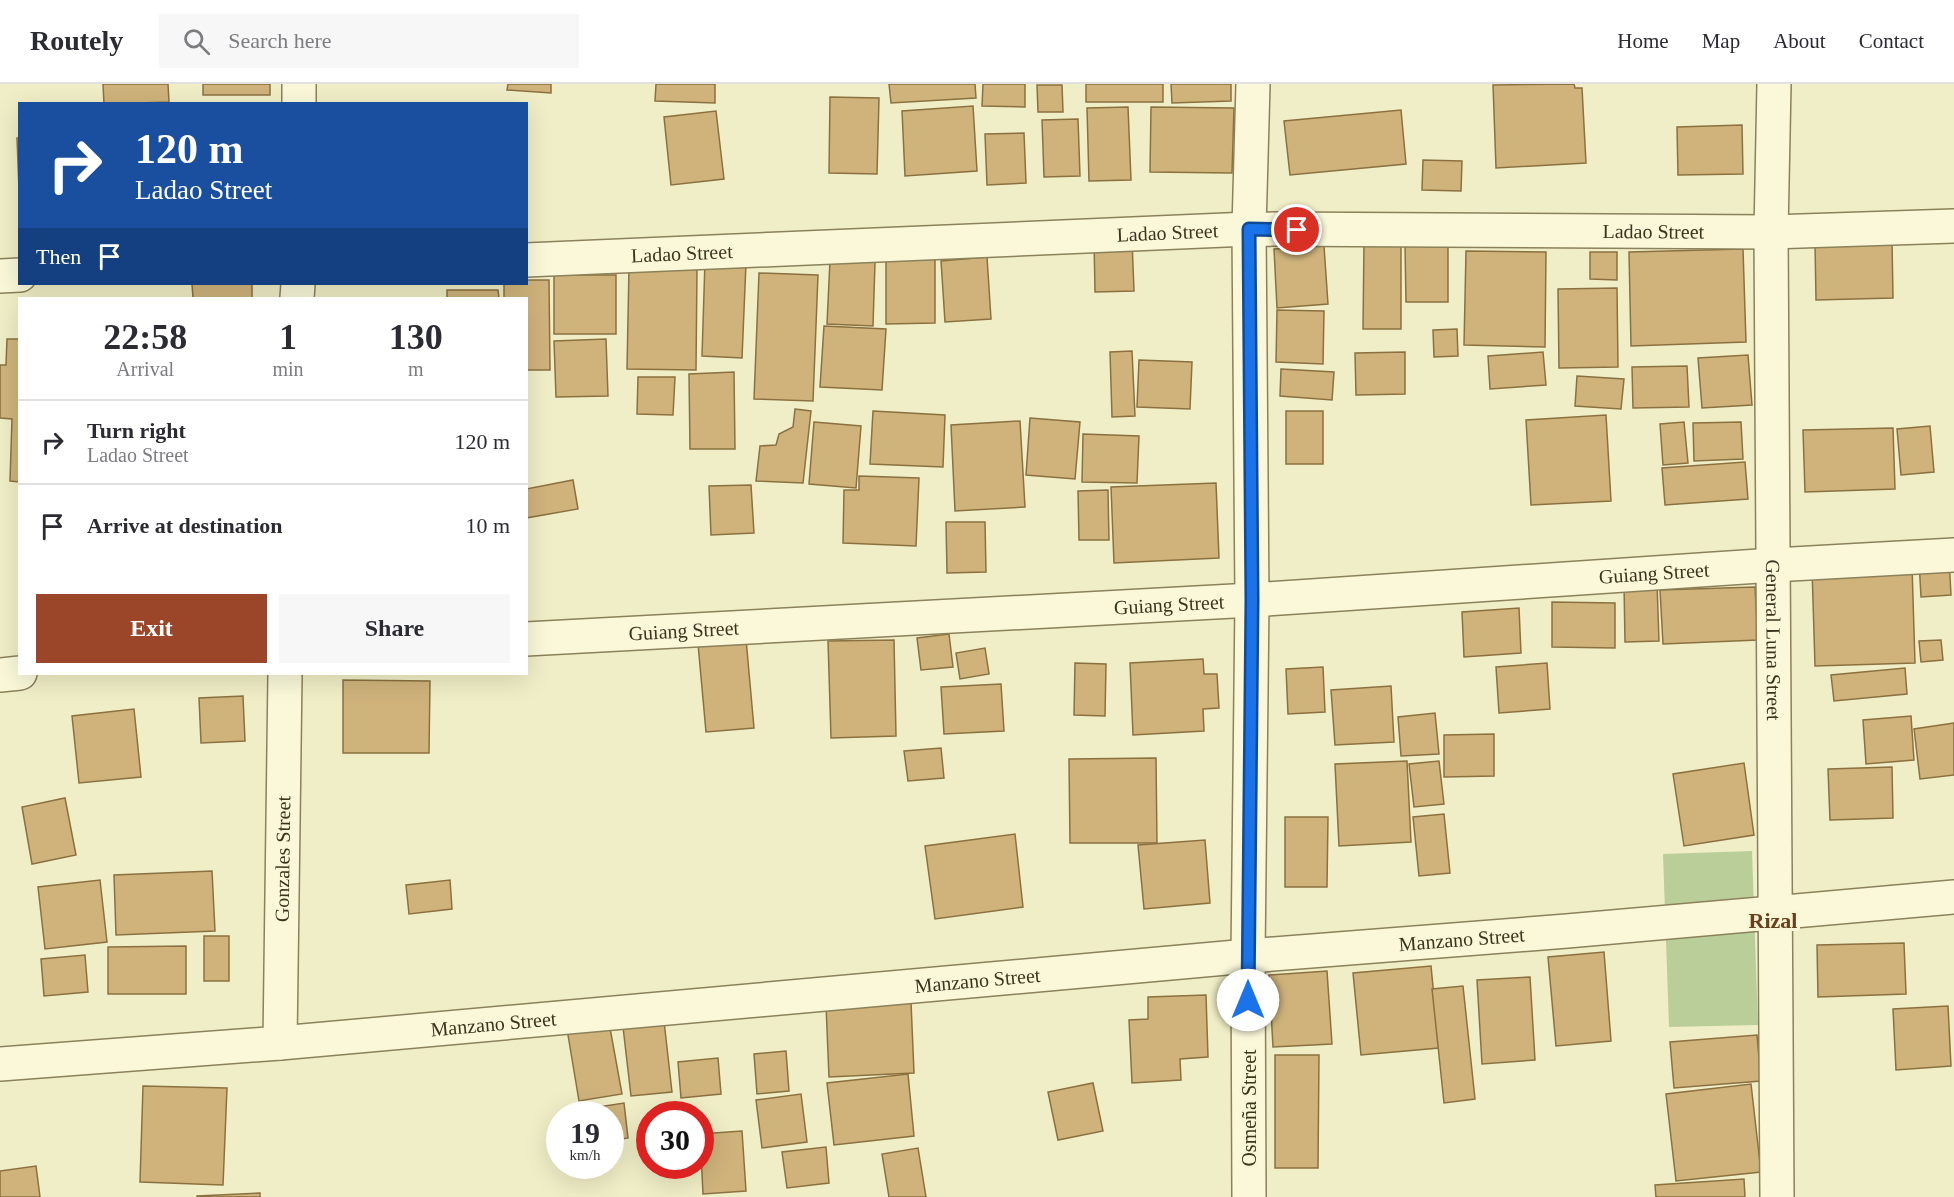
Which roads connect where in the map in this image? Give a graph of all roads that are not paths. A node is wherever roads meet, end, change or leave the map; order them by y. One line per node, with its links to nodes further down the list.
1 (299, 84): 4 (street)
2 (1253, 84): 6 (street, Osmeña Street)
3 (1774, 84): 7 (street, General Luna Street)
4 (299, 102)
5 (1954, 226): 7 (street, Ladao Street)
6 (1249, 229): 7 (street, Ladao Street); 8 (street, Ladao Street); 13 (street, Osmeña Street)
7 (1771, 232): 12 (street, General Luna Street)
8 (528, 260)
9 (18, 275): 10 (street)
10 (0, 276)
11 (1954, 555): 12 (street, Guiang Street)
12 (1774, 565): 13 (street, Guiang Street); 19 (street, General Luna Street)
13 (1252, 600): 14 (street, Guiang Street); 20 (street, Osmeña Street)
14 (528, 639)
15 (18, 673): 16 (street)
16 (0, 675)
17 (285, 675): 21 (street, Gonzales Street)
18 (1954, 897): 19 (street, Manzano Street)
19 (1775, 912): 20 (street, Manzano Street); 24 (street, General Luna Street)
20 (1248, 956): 21 (street, Manzano Street); 23 (street, Osmeña Street)
21 (280, 1042): 22 (street, Manzano Street)
22 (0, 1064)
23 (1250, 1197)
24 (1777, 1197)

